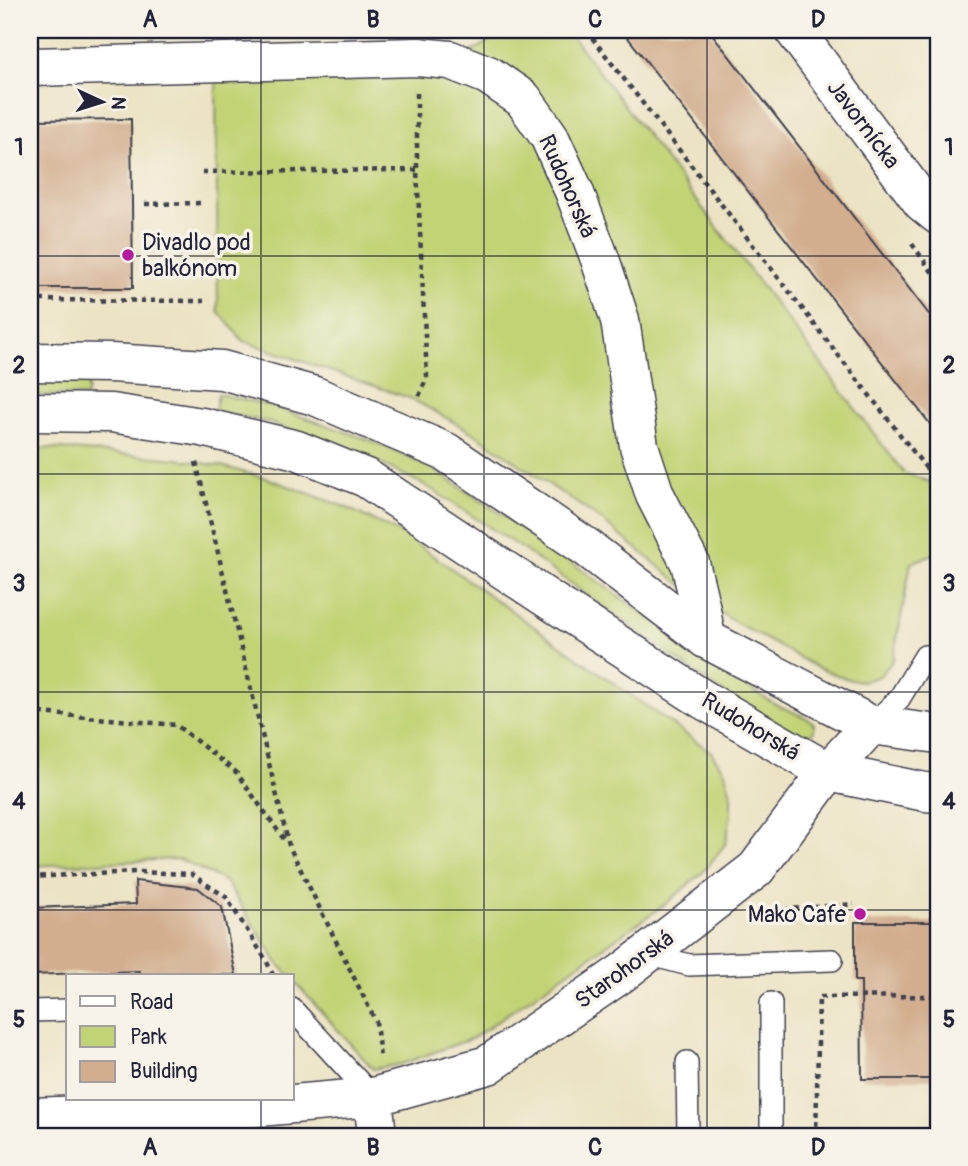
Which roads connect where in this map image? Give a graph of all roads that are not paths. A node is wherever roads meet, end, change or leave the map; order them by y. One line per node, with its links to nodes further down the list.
1 (794, 30): 3 (street, Javornícka)
2 (30, 67): 6 (street, Rudohorská)
3 (938, 215)
4 (30, 362): 6 (street)
5 (30, 412): 10 (street, Rudohorská)
6 (706, 639): 8 (street)
7 (938, 656): 8 (lane)
8 (871, 725): 9 (street); 10 (street)
9 (938, 734)
10 (828, 772): 11 (street, Rudohorská); 12 (street, Starohorská)
11 (938, 793)
12 (648, 954): 13 (lane); 19 (street, Starohorská)
13 (832, 960)
14 (771, 1003): 25 (lane)
15 (66, 1010): 17 (lane)
16 (294, 1011): 19 (lane)
17 (30, 1012)
18 (687, 1062): 24 (lane)
19 (377, 1080): 20 (street, Starohorská); 23 (street)
20 (294, 1096)
21 (276, 1100): 22 (street, Starohorská)
22 (30, 1117)
23 (377, 1136)
24 (688, 1136)
25 (771, 1136)

